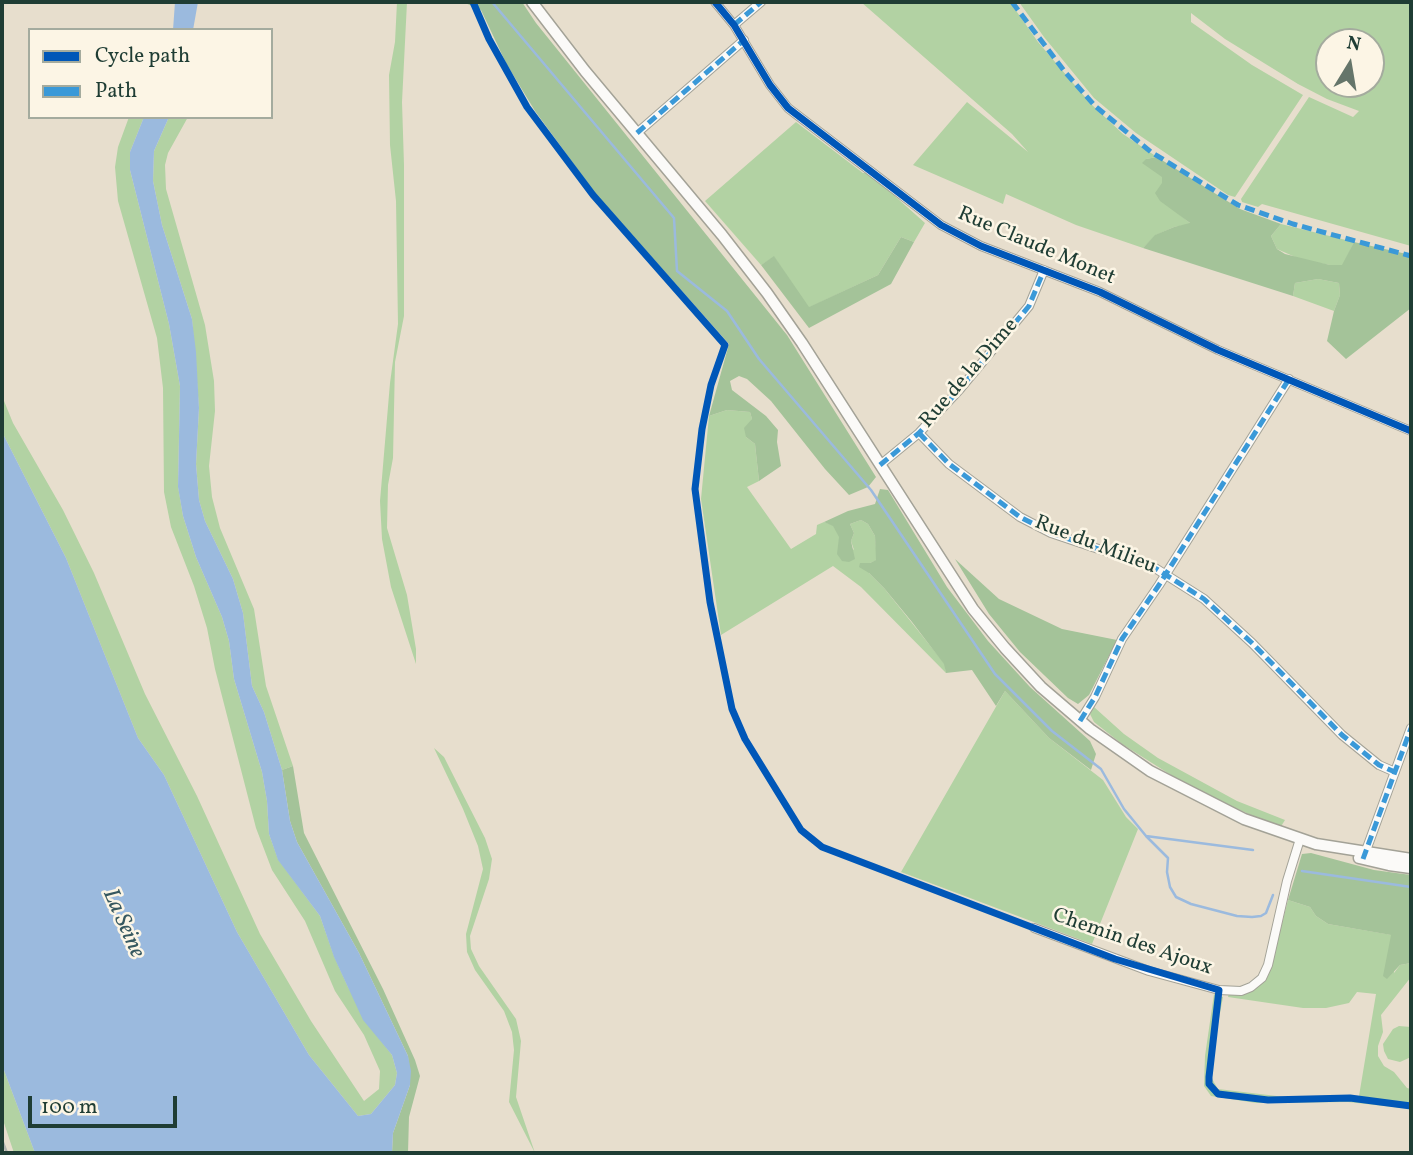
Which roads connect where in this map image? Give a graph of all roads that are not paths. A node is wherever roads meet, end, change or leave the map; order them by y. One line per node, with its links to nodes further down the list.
1 (532, 2): 6 (main road)
2 (715, 2): 4 (street, Rue Claude Monet)
3 (761, 2): 4 (street)
4 (734, 25): 5 (street, Rue Claude Monet)
5 (744, 40): 6 (street); 7 (street, Rue Claude Monet)
6 (637, 132): 11 (main road)
7 (1044, 270): 8 (street, Rue Claude Monet); 10 (street, Rue de la Dime)
8 (1289, 379): 9 (street, Rue Claude Monet); 12 (street)
9 (1411, 431)
10 (919, 433): 11 (street, Rue de la Dime); 12 (street, Rue du Milieu)
11 (880, 465): 13 (main road)
12 (1166, 573): 13 (street); 15 (street, Rue du Milieu)
13 (1080, 721): 16 (main road)
14 (1411, 728): 15 (street)
15 (1395, 772): 17 (street)
16 (1300, 839): 17 (main road); 20 (street, Chemin des Ajoux)
17 (1364, 856): 18 (main road); 19 (main road)
18 (1411, 859)
19 (1411, 868)
20 (1034, 928)

